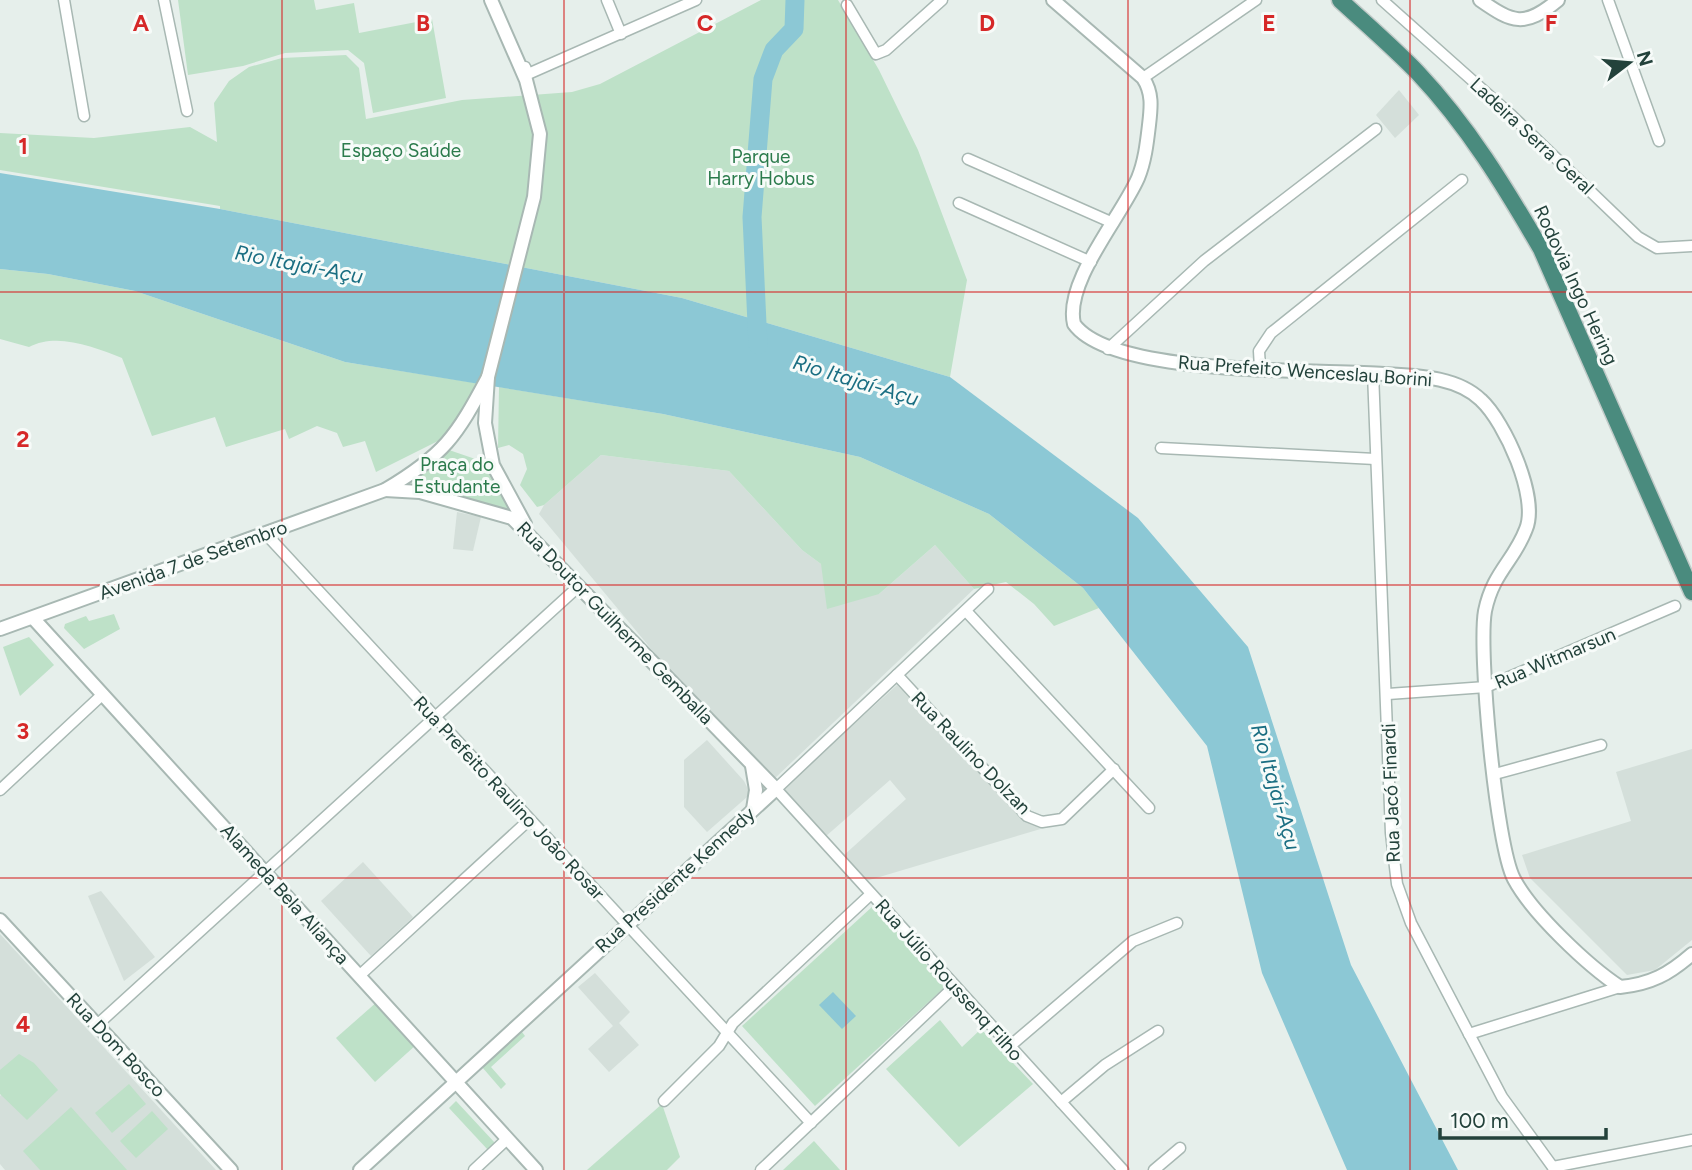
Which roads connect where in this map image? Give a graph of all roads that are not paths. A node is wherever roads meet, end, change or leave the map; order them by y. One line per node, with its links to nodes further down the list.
1 (64, 0): 18 (street)
2 (164, 0): 17 (street)
3 (491, 0): 15 (street); 30 (street)
4 (607, 0): 15 (street)
5 (696, 0): 15 (street)
6 (942, 0): 14 (street)
7 (1053, 0): 16 (street)
8 (1256, 0): 16 (street)
9 (1340, 0): 38 (highway, Rodovia Ingo Hering)
10 (1382, 0): 25 (street, Ladeira Serra Geral)
11 (1480, 0): 12 (street)
12 (1558, 0)
13 (1608, 0): 20 (street)
14 (847, 5)
15 (621, 34)
16 (1143, 78): 24 (street, Rua Prefeito Wenceslau Borini)
17 (187, 111)
18 (84, 116)
19 (1376, 129): 27 (street)
20 (1659, 141)
21 (968, 159): 24 (street)
22 (1462, 180): 28 (street)
23 (959, 203): 26 (street)
24 (1112, 223): 26 (street, Rua Prefeito Wenceslau Borini)
25 (1692, 246)
26 (1091, 262): 27 (street, Rua Prefeito Wenceslau Borini)
27 (1108, 349): 28 (street, Rua Prefeito Wenceslau Borini)
28 (1260, 368): 29 (street, Rua Prefeito Wenceslau Borini)
29 (1373, 373): 32 (street, Rua Jacó Finardi); 44 (street, Rua Prefeito Wenceslau Borini)
30 (488, 377): 33 (street); 35 (street)
31 (1161, 448): 32 (street)
32 (1376, 459): 46 (street, Rua Jacó Finardi)
33 (385, 490): 34 (street, Avenida 7 de Setembro); 35 (street, Rua Doutor Guilherme Gemballa)
34 (265, 533): 41 (street, Avenida 7 de Setembro); 47 (street, Rua Prefeito Raulino João Rosar)
35 (530, 533): 36 (street, Rua Doutor Guilherme Gemballa)
36 (579, 586): 47 (street); 49 (street, Rua Doutor Guilherme Gemballa)
37 (988, 589): 40 (street, Rua Presidente Kennedy)
38 (1692, 592)
39 (1675, 606): 44 (street, Rua Witmarsun)
40 (966, 611): 43 (street, Rua Presidente Kennedy); 50 (street)
41 (33, 618): 42 (street, Avenida 7 de Setembro); 45 (street, Alameda Bela Aliança)
42 (0, 629)
43 (897, 675): 50 (street, Rua Raulino Dolzan); 52 (street, Rua Presidente Kennedy)
44 (1486, 687): 46 (street, Rua Witmarsun); 51 (street, Rua Prefeito Wenceslau Borini)
45 (103, 694): 53 (street); 57 (street, Alameda Bela Aliança)
46 (1388, 694): 69 (street, Rua Jacó Finardi)
47 (432, 717): 56 (street, Rua Prefeito Raulino João Rosar); 57 (street)
48 (1601, 745): 51 (street)
49 (751, 762): 52 (street, Rua Doutor Guilherme Gemballa); 55 (street)
50 (1114, 769): 54 (street)
51 (1495, 774): 65 (street, Rua Prefeito Wenceslau Borini)
52 (776, 789): 55 (street, Rua Presidente Kennedy); 58 (street, Rua Júlio Roussenq Filho)
53 (0, 790)
54 (1149, 808)
55 (752, 809): 61 (street, Rua Presidente Kennedy)
56 (529, 820): 61 (street, Rua Prefeito Raulino João Rosar); 63 (street)
57 (265, 872): 63 (street, Alameda Bela Aliança); 66 (street)
58 (871, 894): 64 (street, Rua Júlio Roussenq Filho); 68 (street)
59 (0, 920): 66 (street, Rua Dom Bosco)
60 (1177, 923): 70 (street)
61 (626, 924): 68 (street, Rua Prefeito Raulino João Rosar); 71 (street, Rua Presidente Kennedy)
62 (1692, 954): 65 (street)
63 (359, 976): 71 (street, Alameda Bela Aliança)
64 (955, 986): 70 (street, Rua Júlio Roussenq Filho); 74 (street)
65 (1620, 987): 69 (street)
66 (97, 1025): 79 (street, Rua Dom Bosco)
67 (1158, 1031): 73 (street)
68 (727, 1033): 72 (street); 74 (street, Rua Prefeito Raulino João Rosar)
69 (1469, 1034): 78 (street, Rua Jacó Finardi)
70 (1010, 1046): 73 (street, Rua Júlio Roussenq Filho)
71 (454, 1084): 75 (street, Alameda Bela Aliança); 80 (street, Rua Presidente Kennedy)
72 (664, 1101)
73 (1061, 1102): 84 (street, Rua Júlio Roussenq Filho)
74 (811, 1123): 83 (street)
75 (506, 1140): 81 (street); 82 (street, Alameda Bela Aliança)
76 (1692, 1140): 78 (street)
77 (1180, 1148): 85 (street)
78 (1554, 1168)
79 (231, 1170)
80 (360, 1170)
81 (474, 1170)
82 (536, 1170)
83 (761, 1170)
84 (1124, 1170)
85 (1154, 1170)

